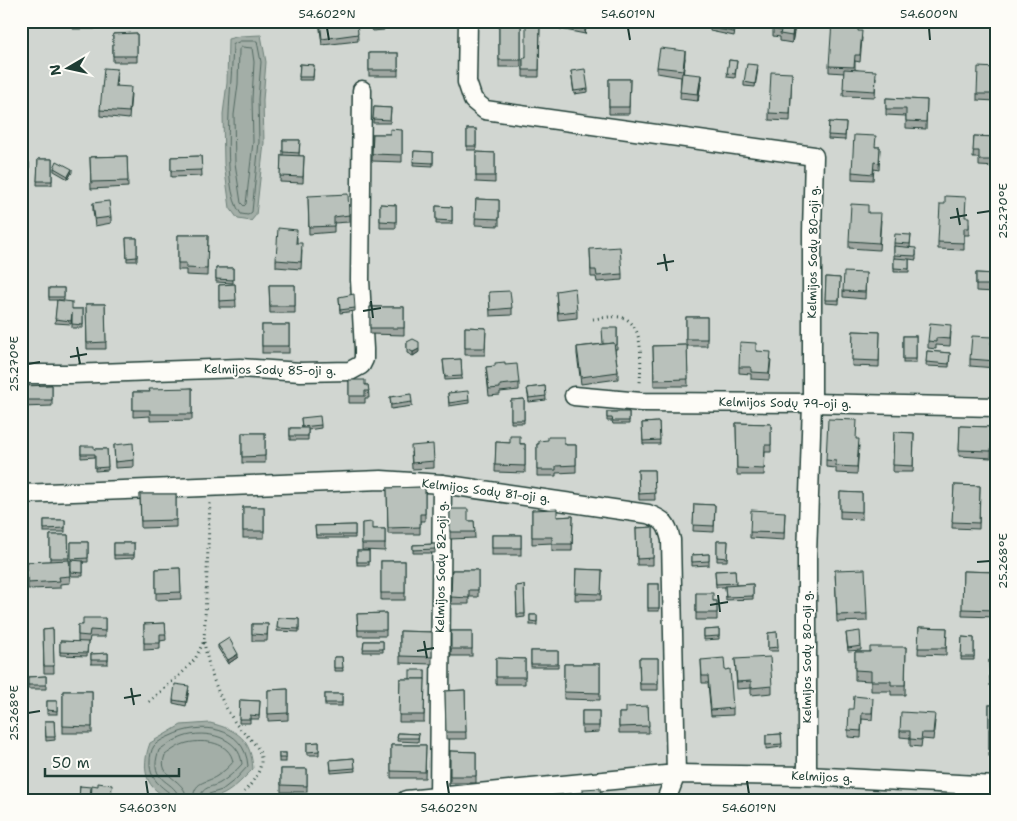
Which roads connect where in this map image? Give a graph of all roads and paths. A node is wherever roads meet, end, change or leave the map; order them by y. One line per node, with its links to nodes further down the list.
1 (468, 21): 7 (street, Kelmijos Sodų 80-oji g.)
2 (362, 90): 4 (street, Kelmijos Sodų 85-oji g.)
3 (593, 319): 6 (path)
4 (21, 374)
5 (574, 396): 6 (street, Kelmijos Sodų 79-oji g.)
6 (641, 402): 7 (street, Kelmijos Sodų 79-oji g.)
7 (812, 403): 8 (street, Kelmijos Sodų 79-oji g.); 15 (street, Kelmijos Sodų 80-oji g.)
8 (996, 407)
9 (442, 484): 10 (street, Kelmijos Sodų 81-oji g.); 14 (street, Kelmijos Sodų 81-oji g.); 18 (street, Kelmijos Sodų 82-oji g.)
10 (211, 486): 11 (street, Kelmijos Sodų 81-oji g.); 12 (path)
11 (21, 494)
12 (204, 641): 13 (path); 17 (path)
13 (149, 702)
14 (676, 774): 15 (street, Kelmijos g.); 18 (street, Kelmijos g.); 20 (street)
15 (807, 776): 16 (street, Kelmijos g.)
16 (996, 786)
17 (244, 792)
18 (439, 799): 19 (street, Kelmijos g.)
19 (406, 800)
20 (666, 800)

